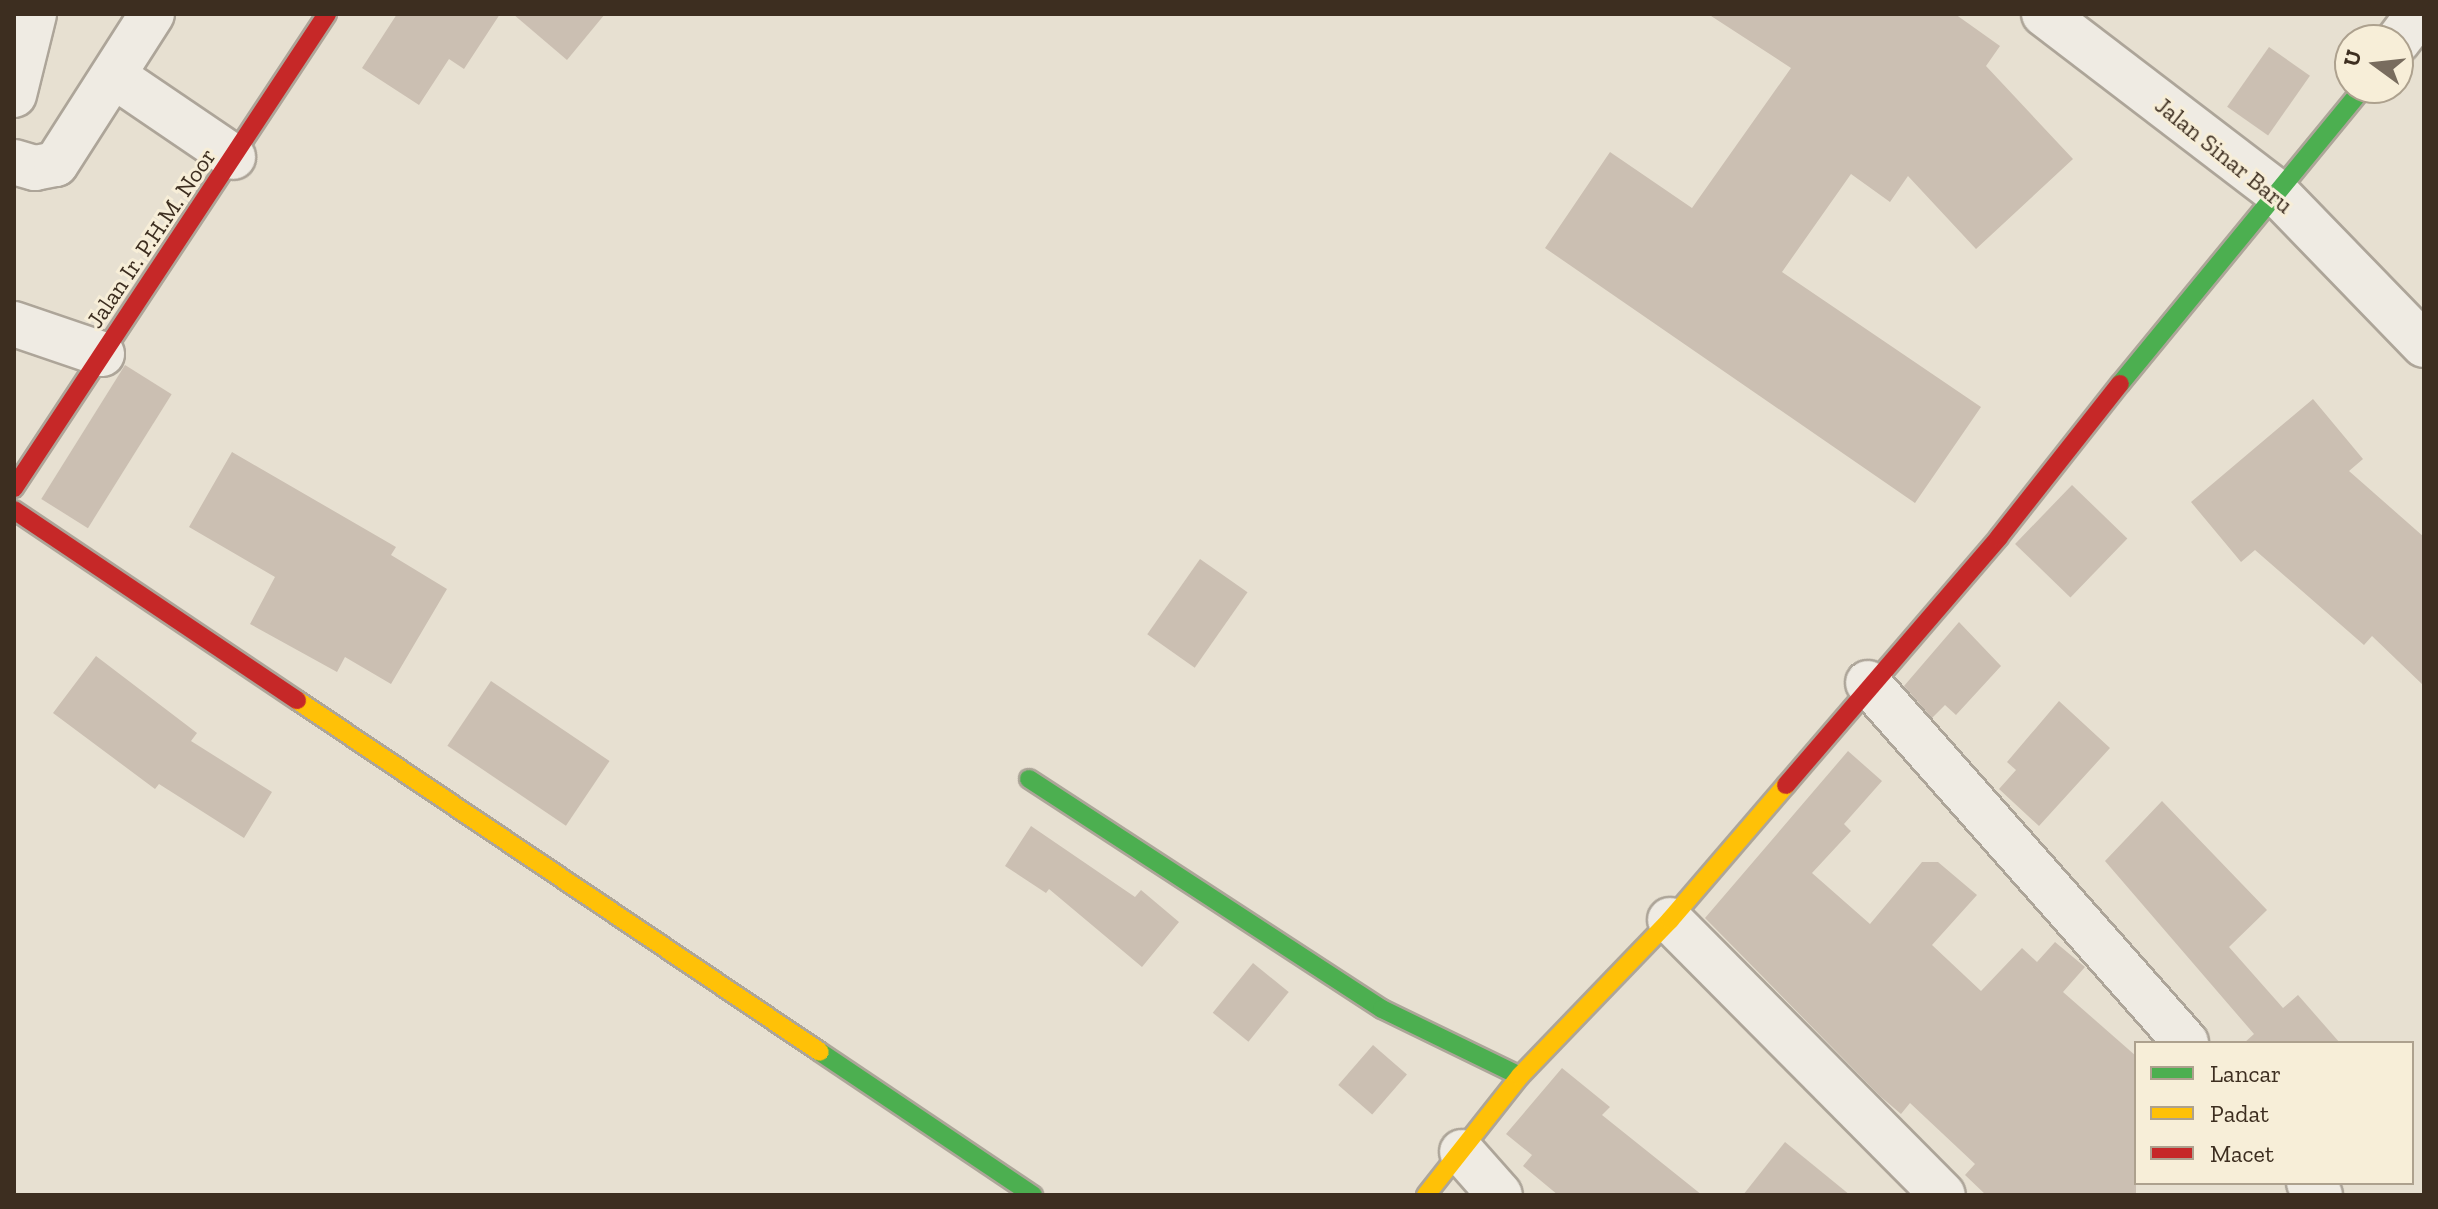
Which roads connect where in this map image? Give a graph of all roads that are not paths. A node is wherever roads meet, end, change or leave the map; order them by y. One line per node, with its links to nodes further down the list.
1 (34, 14): 6 (street)
2 (152, 14): 5 (street)
3 (327, 14): 8 (street, Jalan Ir. P.H.M. Noor)
4 (2044, 14): 10 (street, Jalan Sinar Baru)
5 (114, 76): 8 (street); 9 (street)
6 (14, 95)
7 (2349, 104): 10 (street)
8 (233, 157): 13 (street, Jalan Ir. P.H.M. Noor)
9 (14, 162)
10 (2274, 190): 12 (street, Jalan Sinar Baru); 16 (street)
11 (14, 324): 13 (street)
12 (2424, 345)
13 (102, 354): 14 (street, Jalan Ir. P.H.M. Noor)
14 (14, 488)
15 (14, 510): 22 (street)
16 (1868, 683): 18 (street); 19 (street)
17 (1029, 779): 20 (street)
18 (1670, 920): 20 (street); 25 (street)
19 (2184, 1041)
20 (1520, 1076): 21 (street)
21 (1462, 1152): 23 (street); 24 (street)
22 (1033, 1195)
23 (1426, 1195)
24 (1500, 1195)
25 (1943, 1195)

